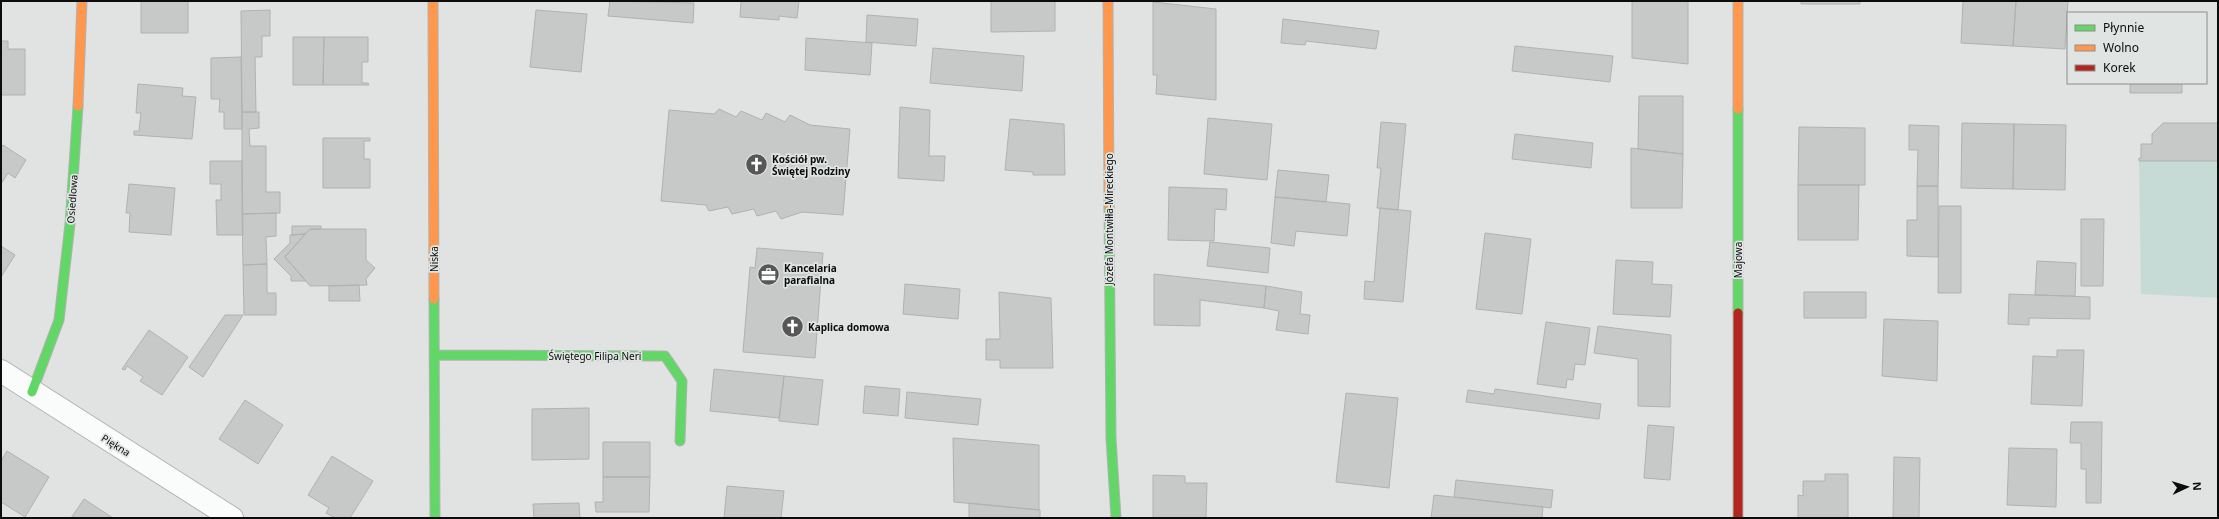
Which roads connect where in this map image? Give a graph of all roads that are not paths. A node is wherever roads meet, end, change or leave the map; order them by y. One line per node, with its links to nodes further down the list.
1 (82, 1): 7 (street, Osiedlowa)
2 (433, 1): 5 (street, Niska)
3 (1108, 1): 8 (street, Józefa Montwiłła-Mireckiego)
4 (1738, 1): 14 (street, Majowa)
5 (434, 355): 9 (street, Świętego Filipa Neri); 11 (street, Niska)
6 (1, 371): 7 (street, Piękna)
7 (32, 392): 10 (street, Piękna)
8 (1111, 438): 12 (street, Józefa Montwiłła-Mireckiego); 13 (street, Józefa Montwiłła-Mireckiego)
9 (680, 441)
10 (232, 518)
11 (435, 518)
12 (1108, 518)
13 (1116, 518)
14 (1738, 518)

